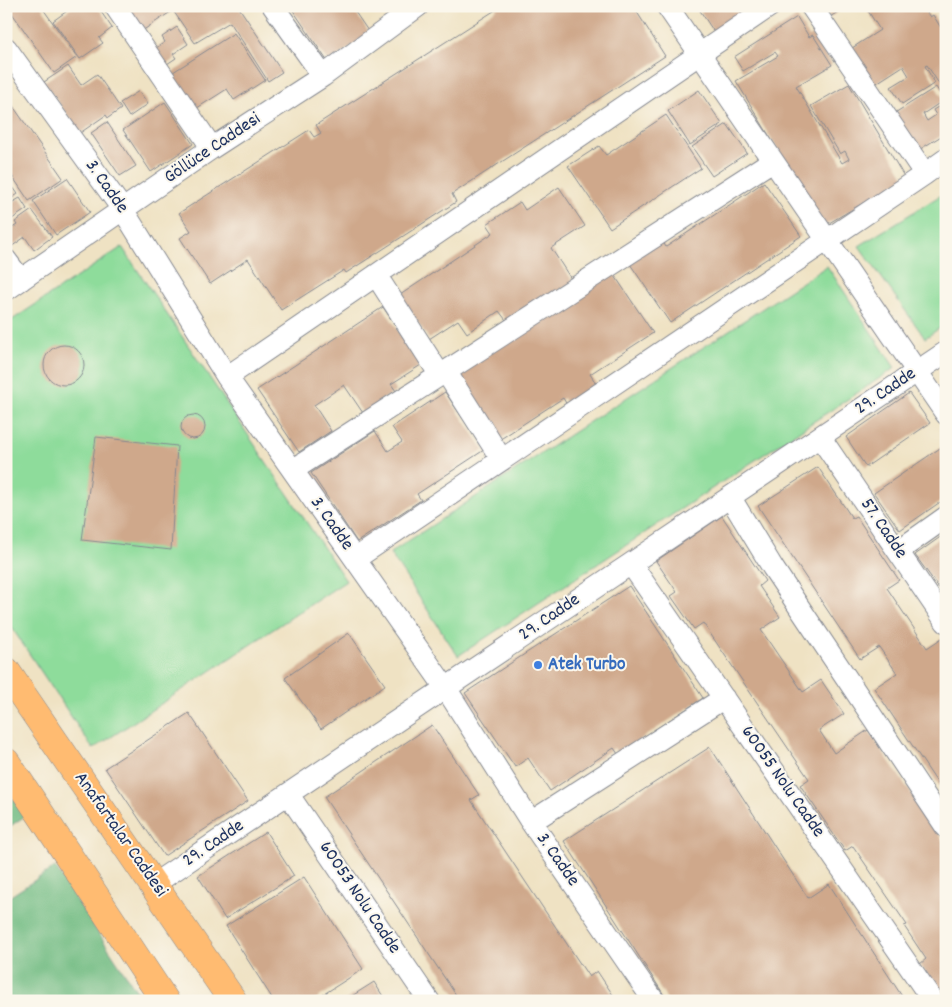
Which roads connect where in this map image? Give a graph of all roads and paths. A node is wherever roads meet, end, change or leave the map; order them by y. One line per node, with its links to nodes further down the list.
1 (115, 6): 10 (street)
2 (273, 6): 9 (street)
3 (418, 6): 9 (street, Göllüce Caddesi)
4 (667, 6): 8 (street)
5 (770, 6): 8 (street)
6 (811, 6): 13 (street)
7 (6, 48): 14 (street, 3. Cadde)
8 (700, 56): 12 (street); 17 (street)
9 (323, 76): 10 (street, Göllüce Caddesi)
10 (212, 148): 14 (street, Göllüce Caddesi)
11 (946, 159): 13 (street)
12 (772, 161): 15 (street); 21 (street)
13 (925, 174): 15 (street)
14 (123, 210): 18 (street, Göllüce Caddesi); 22 (street, 3. Cadde)
15 (827, 241): 20 (street); 25 (street)
16 (6, 260): 18 (street)
17 (376, 275): 21 (street); 22 (street)
18 (14, 285)
19 (946, 352): 20 (street, 29. Cadde)
20 (917, 371): 23 (street); 24 (street, 29. Cadde)
21 (443, 374): 25 (street); 26 (street)
22 (227, 377): 26 (street, 3. Cadde)
23 (946, 414)
24 (820, 436): 27 (street, 29. Cadde); 29 (street, 57. Cadde)
25 (502, 460): 30 (street)
26 (293, 470): 30 (street, 3. Cadde)
27 (730, 497): 31 (street, 29. Cadde); 39 (street)
28 (946, 517): 29 (street)
29 (898, 551): 32 (street, 57. Cadde)
30 (355, 559): 34 (street, 3. Cadde)
31 (631, 564): 34 (street, 29. Cadde); 35 (street, 60055 Nolu Cadde)
32 (943, 610)
33 (6, 671): 40 (main road, Anafartalar Caddesi)
34 (445, 687): 37 (street, 29. Cadde); 38 (street, 3. Cadde)
35 (724, 698): 38 (street); 45 (street, 60055 Nolu Cadde)
36 (6, 762): 41 (main road)
37 (288, 794): 40 (street, 29. Cadde); 43 (street, 60053 Nolu Cadde)
38 (531, 822): 44 (street, 3. Cadde)
39 (946, 827)
40 (154, 884): 42 (main road, Anafartalar Caddesi)
41 (165, 1001)
42 (233, 1001)
43 (429, 1001)
44 (654, 1001)
45 (933, 1001)

